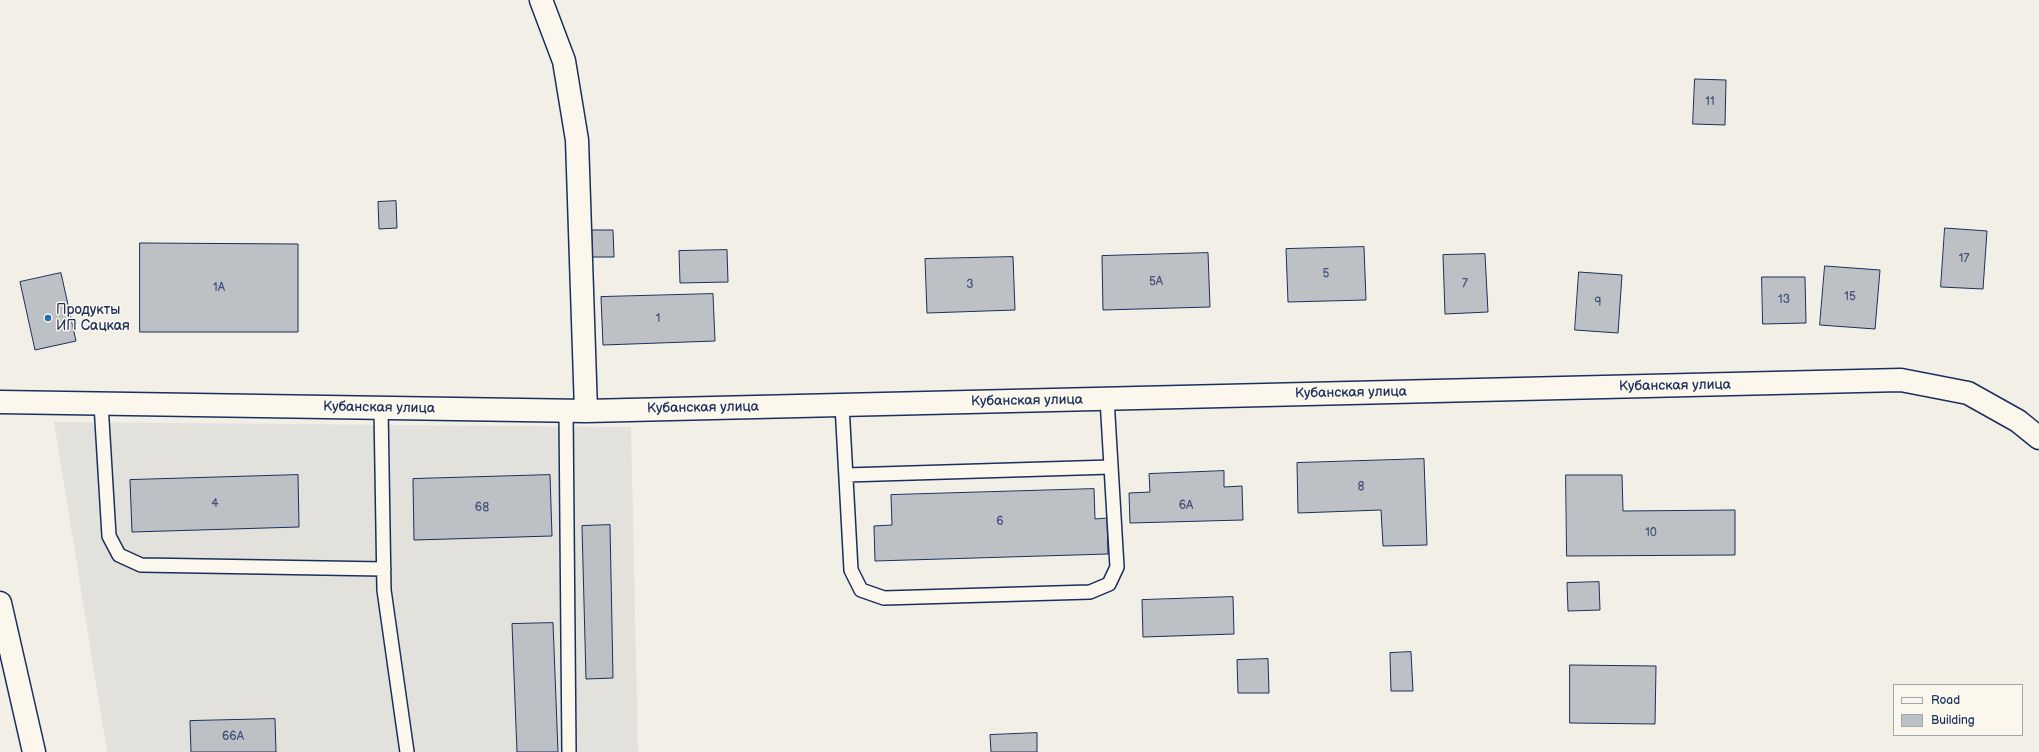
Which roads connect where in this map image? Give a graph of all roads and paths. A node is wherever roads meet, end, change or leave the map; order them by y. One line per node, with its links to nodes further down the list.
1 (541, 0): 7 (street)
2 (1107, 399): 5 (street, Кубанская улица); 8 (street, Кубанская улица); 9 (lane)
3 (0, 402): 4 (street, Кубанская улица)
4 (101, 404): 6 (street, Кубанская улица); 11 (lane)
5 (842, 405): 7 (street, Кубанская улица); 10 (lane)
6 (381, 408): 7 (street, Кубанская улица); 11 (lane)
7 (576, 411): 15 (lane)
8 (2039, 438)
9 (1111, 467): 10 (lane); 10 (lane)
10 (846, 475)
11 (384, 569): 14 (lane)
12 (0, 603): 13 (street)
13 (34, 752)
14 (407, 752)
15 (569, 752)

